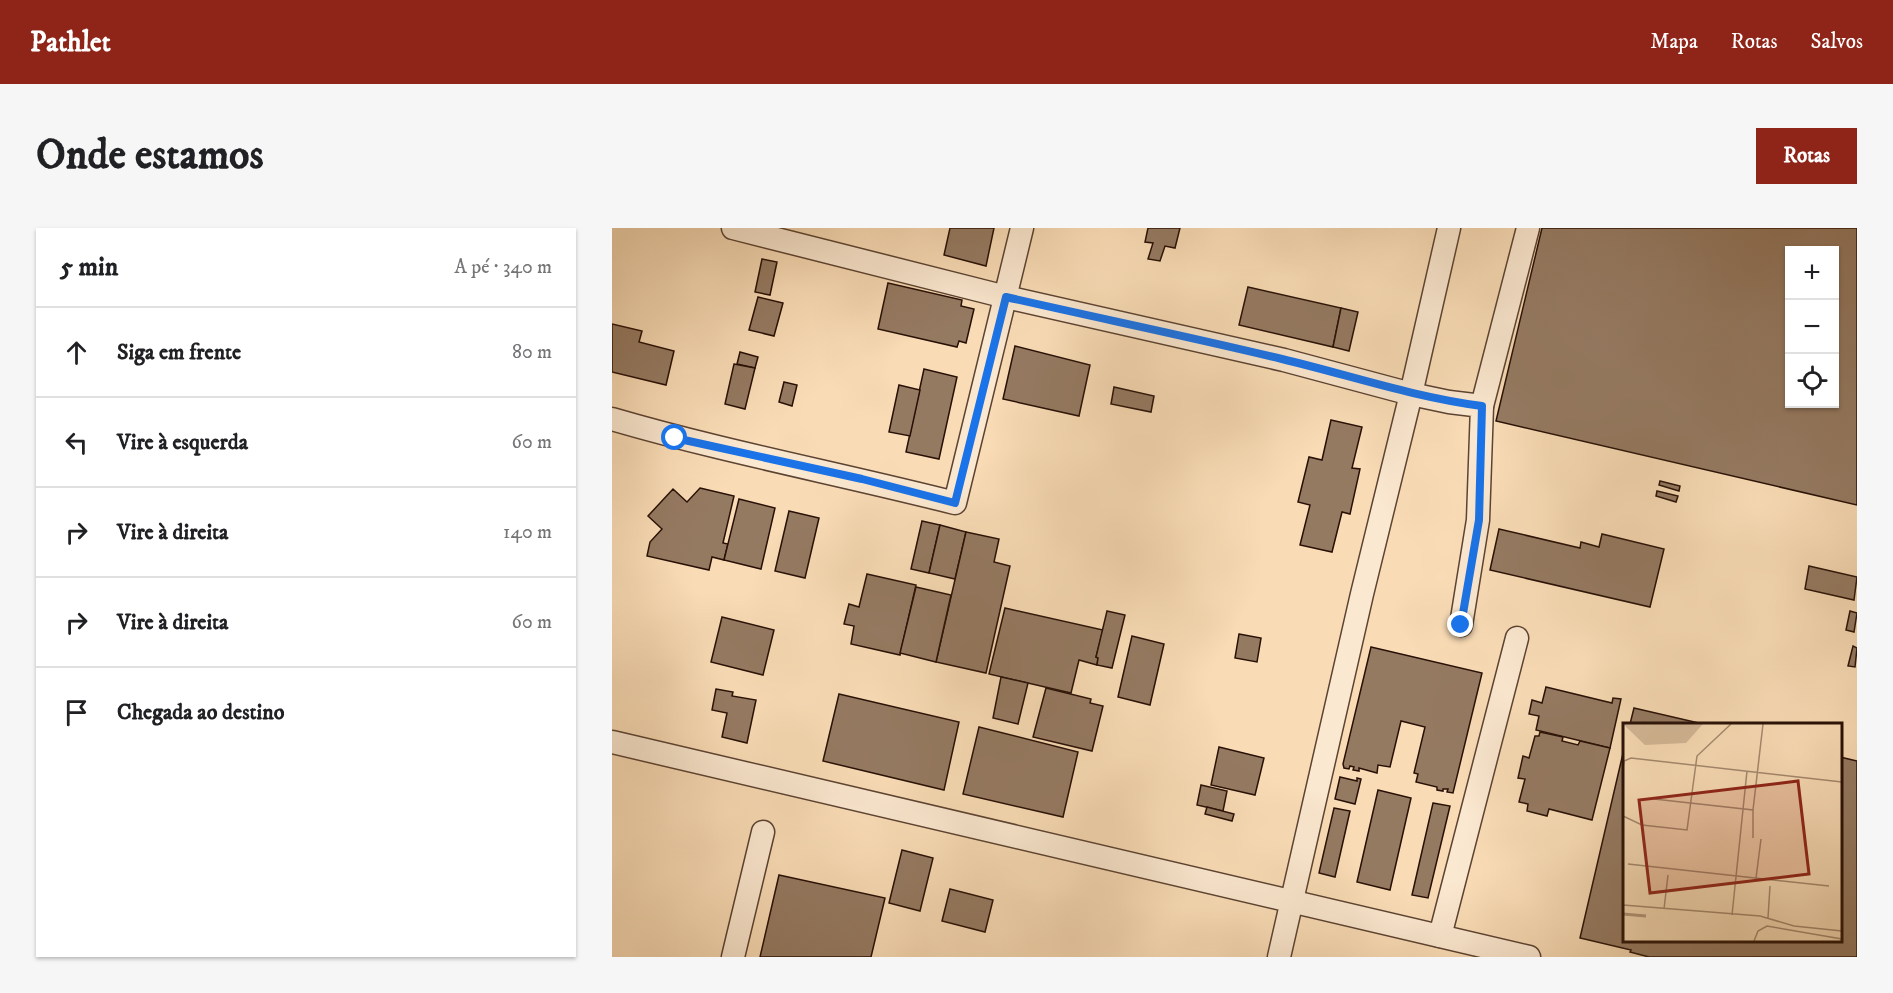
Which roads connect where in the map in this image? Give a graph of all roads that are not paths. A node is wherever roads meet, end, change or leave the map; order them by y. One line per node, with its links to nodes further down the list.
1 (733, 228): 5 (lane)
2 (1022, 228): 5 (lane)
3 (1449, 228): 6 (lane)
4 (1528, 228): 7 (lane)
5 (1006, 297): 6 (lane); 8 (lane)
6 (1411, 394): 7 (lane); 13 (lane)
7 (1482, 406): 9 (lane)
8 (612, 419)
9 (1461, 625)
10 (1517, 638): 14 (lane)
11 (612, 742): 13 (lane)
12 (763, 832): 15 (lane)
13 (1291, 902): 14 (lane); 16 (lane)
14 (1440, 936): 17 (lane)
15 (733, 957)
16 (1278, 957)
17 (1529, 957)

